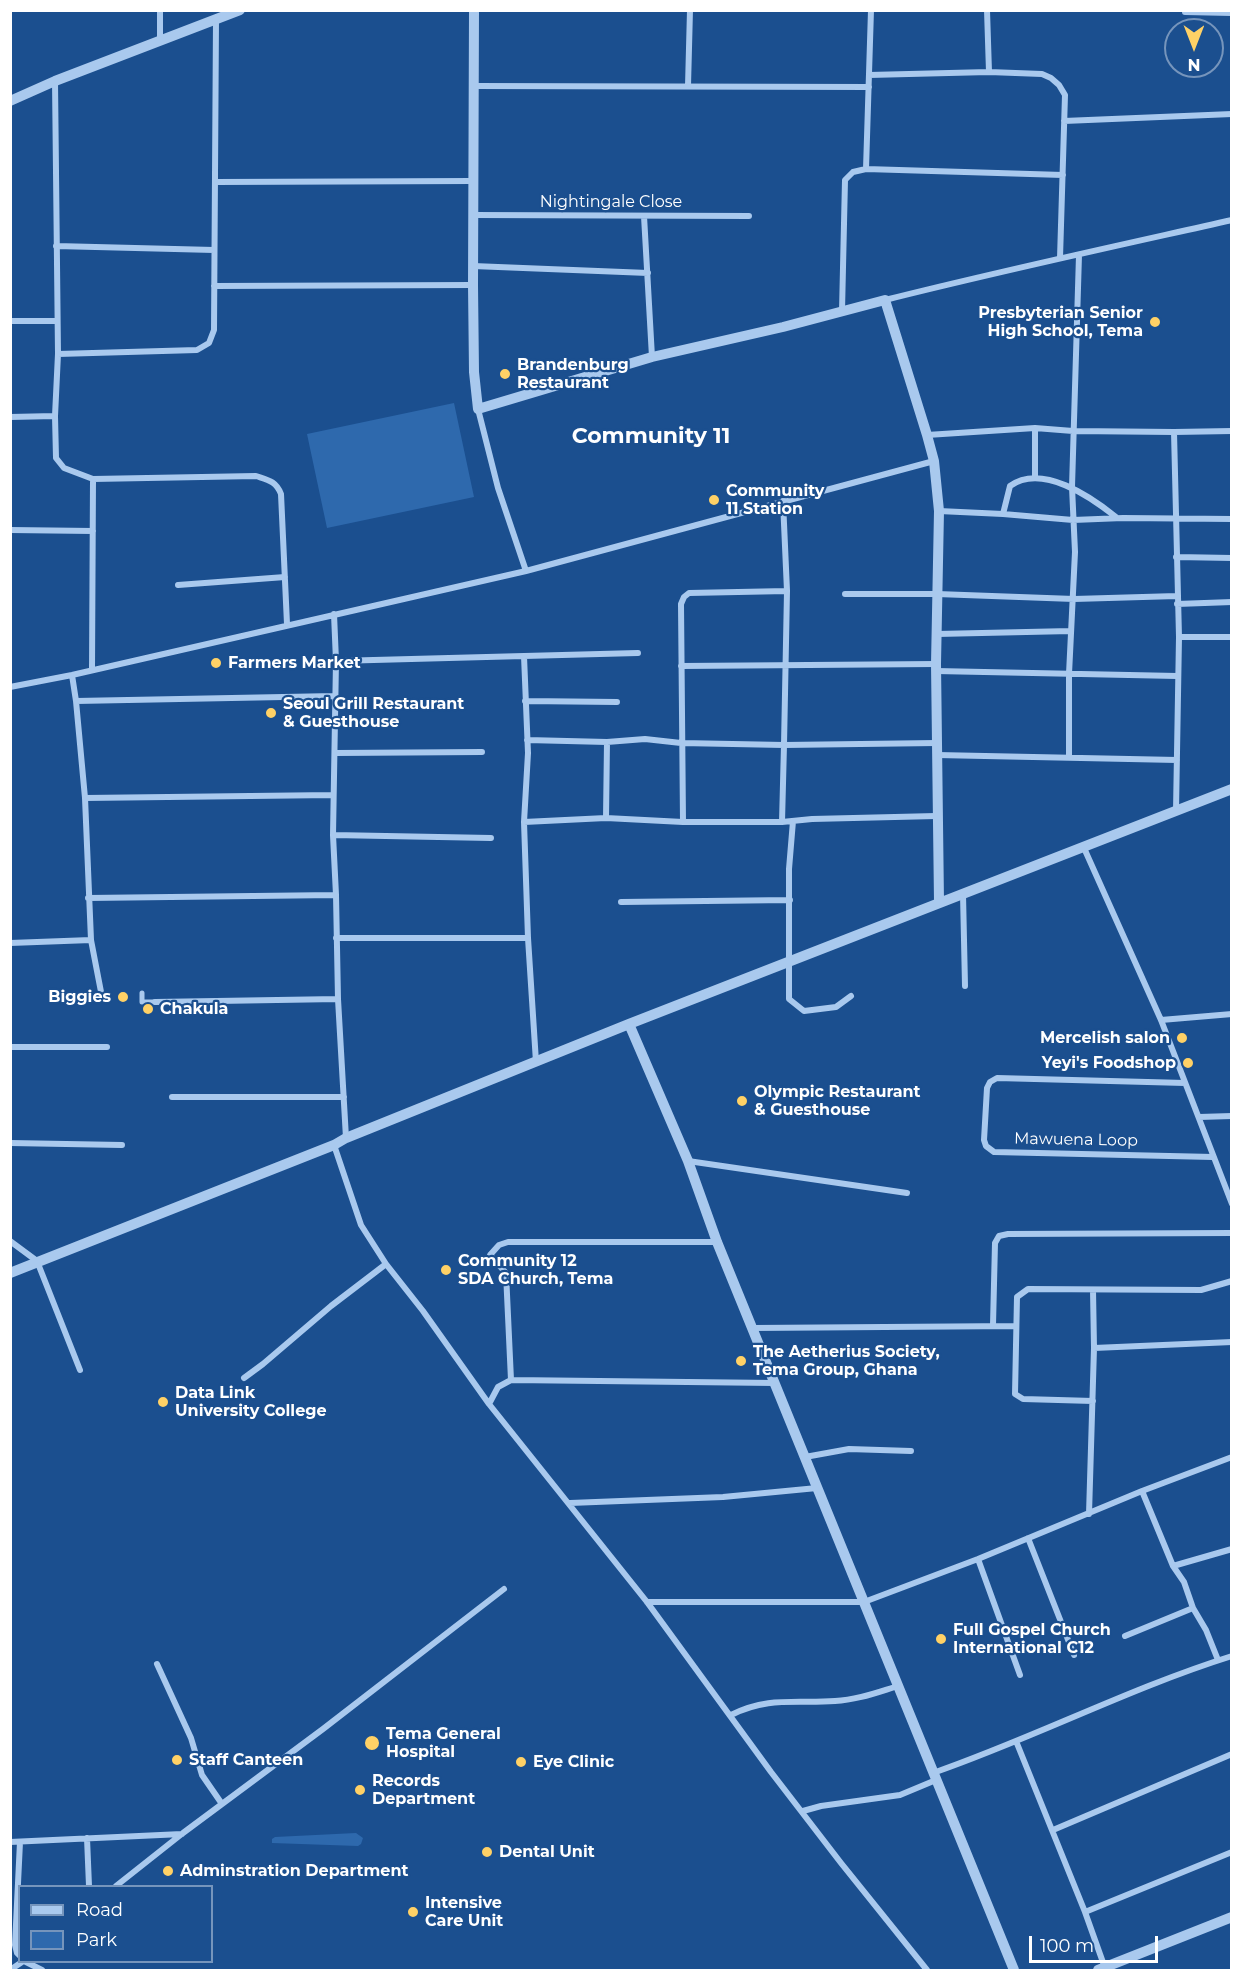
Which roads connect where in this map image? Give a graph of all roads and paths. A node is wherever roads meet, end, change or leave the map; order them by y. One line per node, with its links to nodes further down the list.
1 (160, 10): 10 (street)
2 (240, 10): 9 (street)
3 (474, 10): 14 (street)
4 (690, 10): 15 (street)
5 (871, 10): 12 (street)
6 (987, 10): 11 (street)
7 (1185, 12): 8 (street)
8 (1232, 13)
9 (216, 20): 10 (street); 23 (street)
10 (160, 42): 13 (street)
11 (989, 72): 12 (street); 19 (street)
12 (869, 75): 16 (street)
13 (56, 81): 17 (street); 28 (street)
14 (475, 86): 15 (street); 22 (street)
15 (688, 86): 16 (street)
16 (869, 87): 20 (street)
17 (10, 101)
18 (1232, 114): 19 (street)
19 (1064, 121): 21 (street)
20 (866, 169): 21 (street); 37 (street)
21 (1063, 175): 31 (street)
22 (472, 181): 23 (street); 24 (street)
23 (216, 182): 29 (street)
24 (474, 215): 25 (street, Nightingale Close); 32 (street)
25 (644, 216): 26 (street, Nightingale Close); 33 (street)
26 (749, 216)
27 (1232, 220): 30 (street)
28 (56, 246): 29 (street); 39 (street)
29 (214, 250): 35 (street)
30 (1078, 255): 31 (street); 46 (street)
31 (1060, 258): 36 (street)
32 (473, 266): 33 (street); 34 (street)
33 (648, 273): 41 (street)
34 (473, 285): 35 (street); 42 (street)
35 (214, 286): 40 (street)
36 (885, 300): 37 (street); 49 (street)
37 (842, 310): 41 (street)
38 (10, 321): 39 (street)
39 (56, 321): 40 (street)
40 (58, 354): 43 (street)
41 (652, 357): 42 (street)
42 (478, 409): 65 (street)
43 (55, 416): 44 (street); 52 (street)
44 (10, 417)
45 (1035, 428): 46 (street); 49 (street); 51 (street)
46 (1073, 431): 48 (street); 53 (street)
47 (1232, 431): 48 (street)
48 (1174, 432): 58 (street)
49 (927, 435): 50 (street)
50 (934, 461): 54 (street); 55 (street)
51 (1035, 478): 53 (street); 56 (street)
52 (93, 479): 62 (street); 66 (street)
53 (1072, 487): 57 (street); 60 (street)
54 (783, 501): 65 (street); 68 (street)
55 (939, 511): 56 (street); 70 (street)
56 (1003, 514): 60 (street)
57 (1117, 518): 58 (street); 60 (street)
58 (1175, 518): 59 (street); 63 (street)
59 (1232, 519)
60 (1073, 520): 72 (street)
61 (10, 530): 62 (street)
62 (93, 531): 87 (street)
63 (1176, 557): 64 (street); 71 (street)
64 (1232, 558)
65 (526, 571): 75 (street)
66 (285, 577): 67 (street); 76 (street)
67 (178, 585)
68 (787, 591): 84 (street); 85 (street)
69 (845, 594): 70 (street)
70 (937, 594): 72 (street); 78 (street)
71 (1177, 596): 72 (street); 74 (street)
72 (1074, 599): 77 (street)
73 (1232, 602): 74 (street)
74 (1177, 604): 79 (street)
75 (334, 614): 76 (street); 83 (street)
76 (287, 624): 87 (street)
77 (1071, 631): 78 (street); 88 (street)
78 (937, 634): 86 (street)
79 (1179, 637): 80 (street); 90 (street)
80 (1232, 637)
81 (638, 653): 82 (street)
82 (524, 656): 83 (street); 94 (street)
83 (336, 661): 92 (street)
84 (681, 666): 85 (street); 98 (street)
85 (785, 666): 86 (street); 100 (street)
86 (936, 668): 88 (street); 99 (street)
87 (92, 670): 89 (street)
88 (1069, 674): 90 (street); 104 (street)
89 (72, 675): 91 (street); 93 (street)
90 (1178, 676): 105 (street)
91 (10, 687)
92 (335, 696): 93 (street); 102 (street)
93 (76, 701): 108 (street)
94 (525, 701): 95 (street); 96 (street)
95 (617, 702)
96 (527, 741): 97 (street); 113 (street)
97 (607, 742): 98 (street); 111 (street)
98 (681, 743): 100 (street); 114 (street)
99 (937, 743): 100 (street); 103 (street)
100 (784, 745): 115 (street)
101 (482, 752): 102 (street)
102 (334, 753): 107 (street)
103 (938, 755): 104 (street); 110 (street)
104 (1069, 756): 105 (street)
105 (1177, 760): 109 (street)
106 (1232, 789): 109 (street)
107 (333, 795): 108 (street); 116 (street)
108 (85, 798): 121 (street)
109 (1176, 811): 118 (street)
110 (936, 816): 112 (street); 124 (street)
111 (606, 818): 113 (street); 114 (street)
112 (793, 821): 115 (street); 122 (street)
113 (524, 822): 126 (street)
114 (683, 822): 115 (street)
115 (782, 822)
116 (333, 835): 117 (street); 120 (street)
117 (491, 838)
118 (1084, 848): 119 (street); 137 (street)
119 (963, 894): 124 (street); 130 (street)
120 (336, 895): 121 (street); 125 (street)
121 (88, 898): 127 (street)
122 (790, 900): 123 (street); 129 (street)
123 (621, 902)
124 (939, 902): 129 (street)
125 (336, 938): 126 (street); 134 (street)
126 (528, 938): 141 (street)
127 (91, 940): 128 (street); 133 (street)
128 (10, 943)
129 (790, 962): 132 (street); 138 (street)
130 (965, 987)
131 (142, 993): 135 (street)
132 (851, 996)
133 (102, 997)
134 (338, 999): 135 (street); 144 (street)
135 (155, 1002)
136 (1232, 1014): 137 (street)
137 (1161, 1020): 142 (street)
138 (629, 1024): 141 (street); 152 (street)
139 (10, 1047): 140 (street)
140 (107, 1047)
141 (536, 1062): 147 (street)
142 (1185, 1083): 146 (street); 151 (street, Mawuena Loop)
143 (172, 1097): 144 (street)
144 (344, 1097): 147 (street)
145 (1232, 1116): 146 (street)
146 (1199, 1117): 151 (street)
147 (346, 1138): 150 (street)
148 (10, 1143): 149 (street)
149 (122, 1144)
150 (334, 1144): 158 (street); 159 (street)
151 (1213, 1157): 154 (street)
152 (688, 1161): 153 (street); 157 (street)
153 (907, 1193)
154 (1232, 1204)
155 (1232, 1233): 163 (street)
156 (10, 1241): 158 (street)
157 (717, 1242): 165 (street); 170 (street)
158 (37, 1261): 160 (street); 168 (street)
159 (386, 1264): 169 (street); 173 (street)
160 (10, 1273)
161 (1232, 1281): 162 (street)
162 (1093, 1290): 164 (street); 167 (street)
163 (993, 1325): 164 (street); 165 (street)
164 (1016, 1326): 172 (street)
165 (753, 1328): 171 (street)
166 (1232, 1342): 167 (street)
167 (1094, 1348): 172 (street)
168 (80, 1370)
169 (244, 1378)
170 (511, 1380): 171 (street); 173 (street)
171 (775, 1383): 175 (street)
172 (1093, 1401): 180 (street)
173 (489, 1404): 179 (street)
174 (910, 1451): 175 (street)
175 (805, 1456): 177 (street)
176 (1232, 1457): 178 (street)
177 (819, 1488): 179 (street); 187 (street)
178 (1142, 1491): 180 (street); 184 (street)
179 (570, 1503): 186 (street)
180 (1089, 1514): 181 (street)
181 (1028, 1538): 183 (street); 190 (street)
182 (1232, 1549): 184 (street)
183 (978, 1559): 187 (street); 194 (street)
184 (1173, 1566): 188 (street)
185 (504, 1589): 200 (street)
186 (647, 1602): 187 (street); 196 (street)
187 (864, 1602): 195 (street)
188 (1193, 1608): 189 (street); 192 (street)
189 (1125, 1636)
190 (1074, 1655)
191 (1232, 1656): 192 (street)
192 (1218, 1660): 197 (street)
193 (157, 1664): 200 (street)
194 (1020, 1675)
195 (898, 1686): 196 (street); 199 (street)
196 (731, 1715): 201 (street)
197 (1016, 1741): 199 (street); 202 (street)
198 (1232, 1754): 202 (street)
199 (935, 1776): 201 (street); 217 (street)
200 (222, 1804): 203 (street)
201 (802, 1811): 216 (street)
202 (1053, 1830): 210 (street)
203 (183, 1833): 204 (street); 209 (street)
204 (87, 1839): 206 (street); 208 (street)
205 (10, 1842): 206 (street)
206 (20, 1842): 212 (street)
207 (1232, 1852): 210 (street)
208 (89, 1885)
209 (118, 1885)
210 (1085, 1912): 214 (street)
211 (1232, 1917): 214 (street)
212 (18, 1954)
213 (26, 1963): 215 (street)
214 (1101, 1969)
215 (42, 1971)
216 (927, 1971)
217 (1014, 1971)

